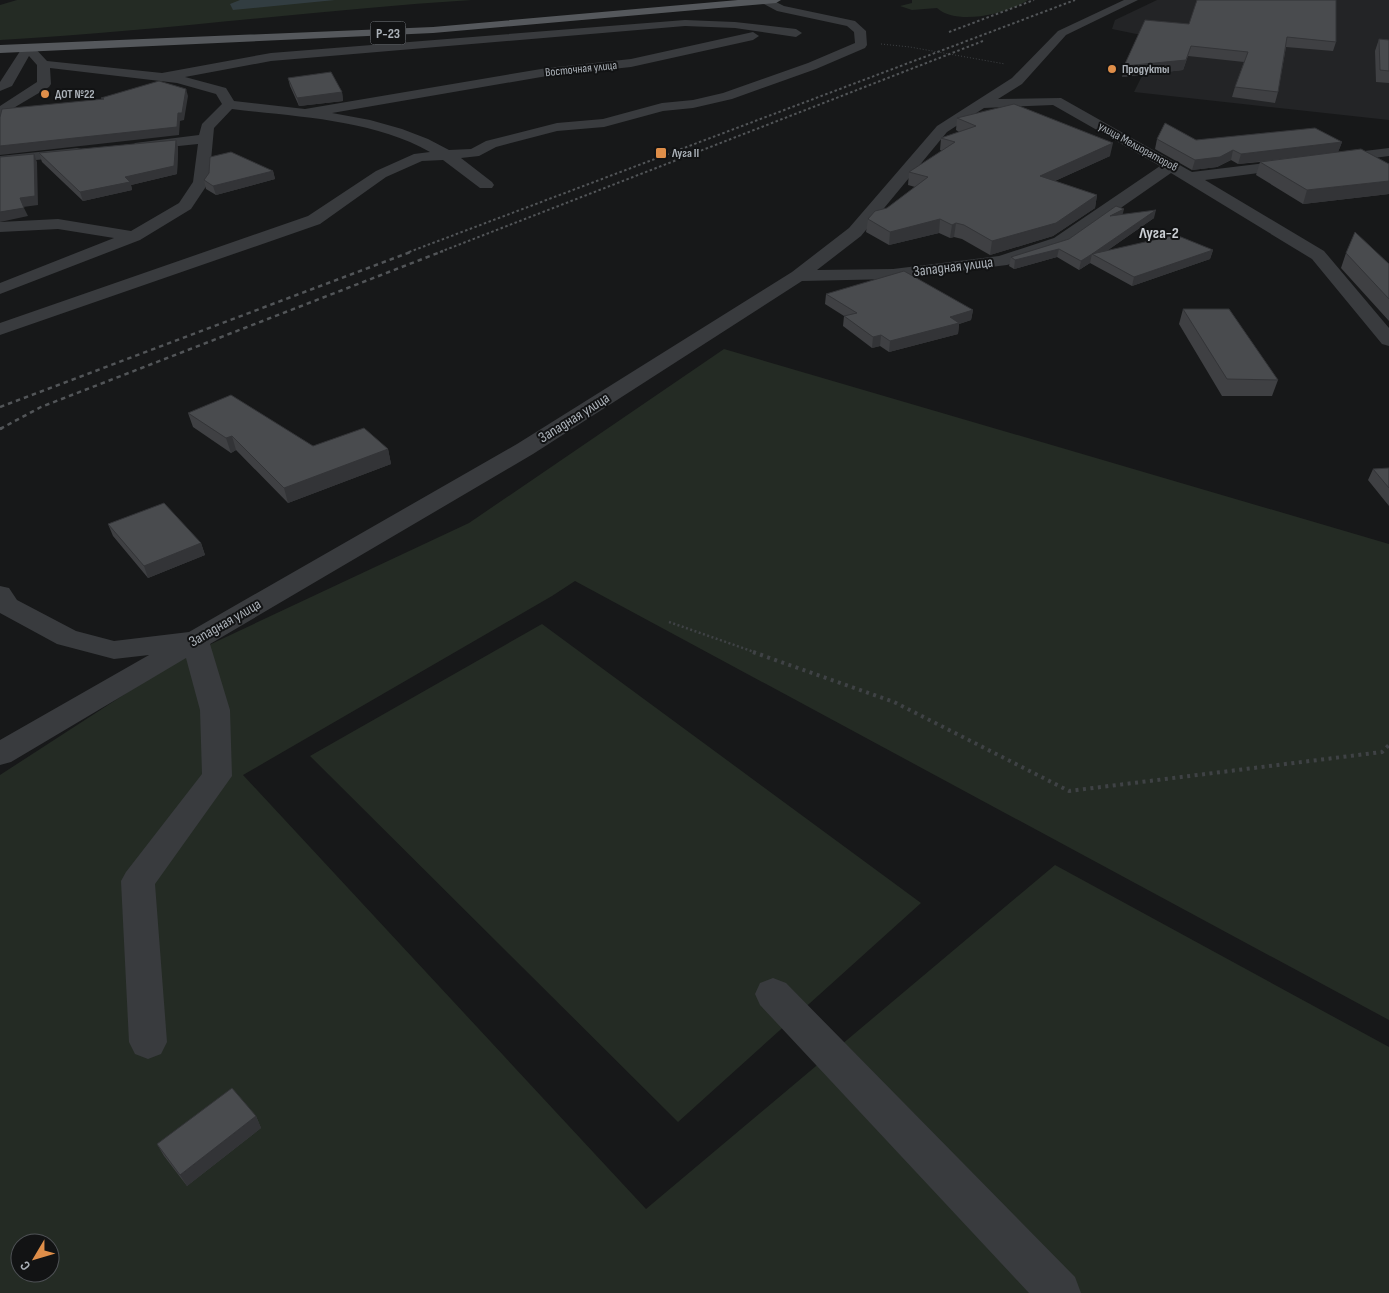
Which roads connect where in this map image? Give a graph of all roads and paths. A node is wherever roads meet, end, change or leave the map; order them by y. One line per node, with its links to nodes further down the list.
1 (771, 0): 3 (street); 4 (main road, Р-23)
2 (1133, 0): 7 (street)
3 (854, 40): 7 (path); 19 (street)
4 (28, 48): 5 (main road, Р-23); 6 (street); 9 (street)
5 (0, 49)
6 (43, 64): 8 (street); 13 (street)
7 (1025, 73): 10 (street, улица Мелиораторов); 11 (street)
8 (163, 77): 12 (street); 14 (street, Восточная улица)
9 (0, 87)
10 (1056, 101): 11 (street); 22 (street, улица Мелиораторов)
11 (980, 104): 28 (street)
12 (229, 105): 14 (street); 15 (street)
13 (0, 112)
14 (301, 114): 19 (street)
15 (206, 139): 16 (street); 27 (street)
16 (127, 147)
17 (88, 151): 21 (street)
18 (1389, 152): 20 (street, улица Мелиораторов)
19 (446, 154): 25 (street); 30 (street)
20 (1355, 156): 23 (street); 24 (street, улица Мелиораторов)
21 (0, 160)
22 (1171, 166): 24 (street, улица Мелиораторов); 28 (street, Западная улица)
23 (1380, 169)
24 (1190, 176): 31 (street)
25 (486, 185)
26 (0, 227): 27 (street)
27 (134, 236): 29 (street)
28 (798, 276): 34 (street, Западная улица)
29 (0, 289)
30 (0, 329)
31 (1389, 340)
32 (0, 594): 34 (street)
33 (669, 622): 35 (path)
34 (195, 640): 36 (street, Западная улица); 38 (street)
35 (1389, 745)
36 (0, 754)
37 (773, 994): 39 (street)
38 (148, 1042)
39 (1059, 1293)

